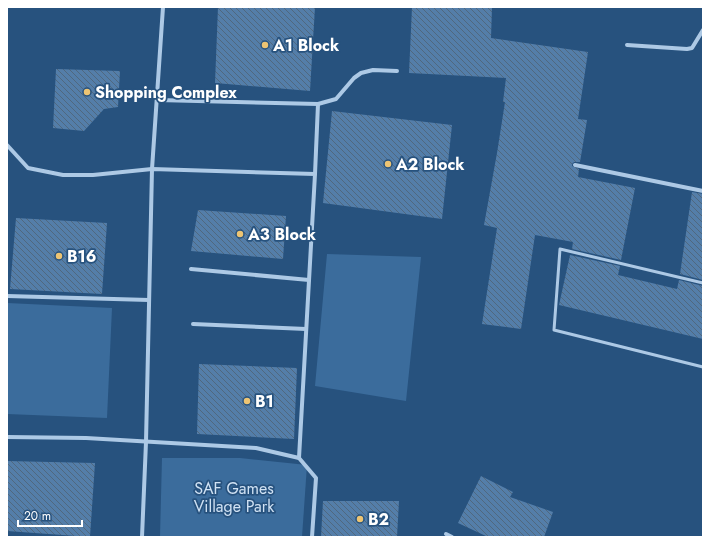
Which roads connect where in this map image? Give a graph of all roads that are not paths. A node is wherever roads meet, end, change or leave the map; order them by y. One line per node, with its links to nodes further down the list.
1 (163, 7): 5 (street)
2 (703, 30): 3 (street)
3 (627, 44)
4 (397, 71): 6 (street)
5 (158, 100): 6 (street); 9 (street)
6 (318, 104): 10 (street)
7 (7, 145): 9 (street)
8 (576, 165): 11 (street)
9 (152, 169): 10 (street); 16 (street)
10 (314, 174): 13 (street)
11 (703, 191)
12 (190, 269): 13 (street)
13 (309, 280): 18 (street)
14 (703, 283): 19 (lane)
15 (7, 296): 16 (street)
16 (149, 300): 21 (street)
17 (193, 324): 18 (street)
18 (306, 329): 22 (street)
19 (703, 367)
20 (7, 437): 21 (street)
21 (146, 442): 22 (street); 24 (street)
22 (299, 458): 25 (street)
23 (446, 534): 26 (street)
24 (142, 537)
25 (312, 537)
26 (452, 537)

